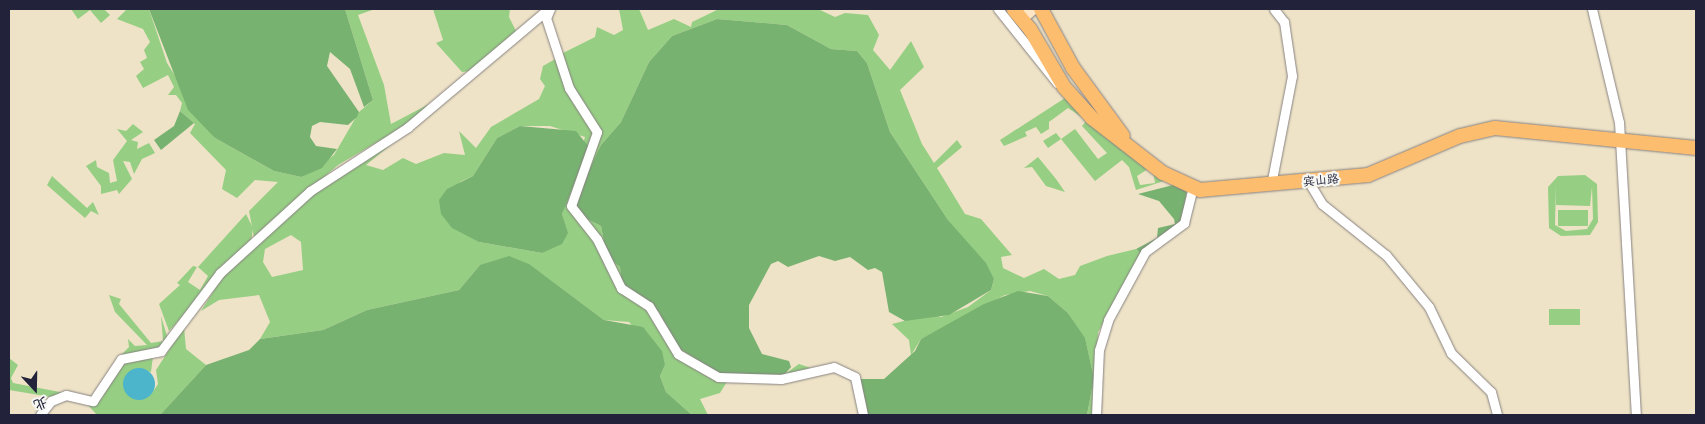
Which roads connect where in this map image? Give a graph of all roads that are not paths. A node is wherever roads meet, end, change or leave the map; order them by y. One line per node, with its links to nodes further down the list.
1 (549, 9): 13 (street); 14 (street)
2 (998, 9): 7 (street)
3 (1041, 9): 11 (main road, 宾山路)
4 (1274, 9): 11 (street)
5 (1592, 9): 8 (street)
6 (1021, 12): 7 (main road, 宾山路)
7 (1064, 87): 12 (main road, 宾山路)
8 (1617, 137): 9 (main road, 宾山路); 10 (main road, 宾山路); 17 (street)
9 (1696, 146)
10 (1308, 180): 11 (main road, 宾山路); 16 (street)
11 (1271, 183): 12 (main road, 宾山路)
12 (1193, 188): 15 (street)
13 (40, 415)
14 (863, 415)
15 (1096, 415)
16 (1497, 415)
17 (1636, 415)

